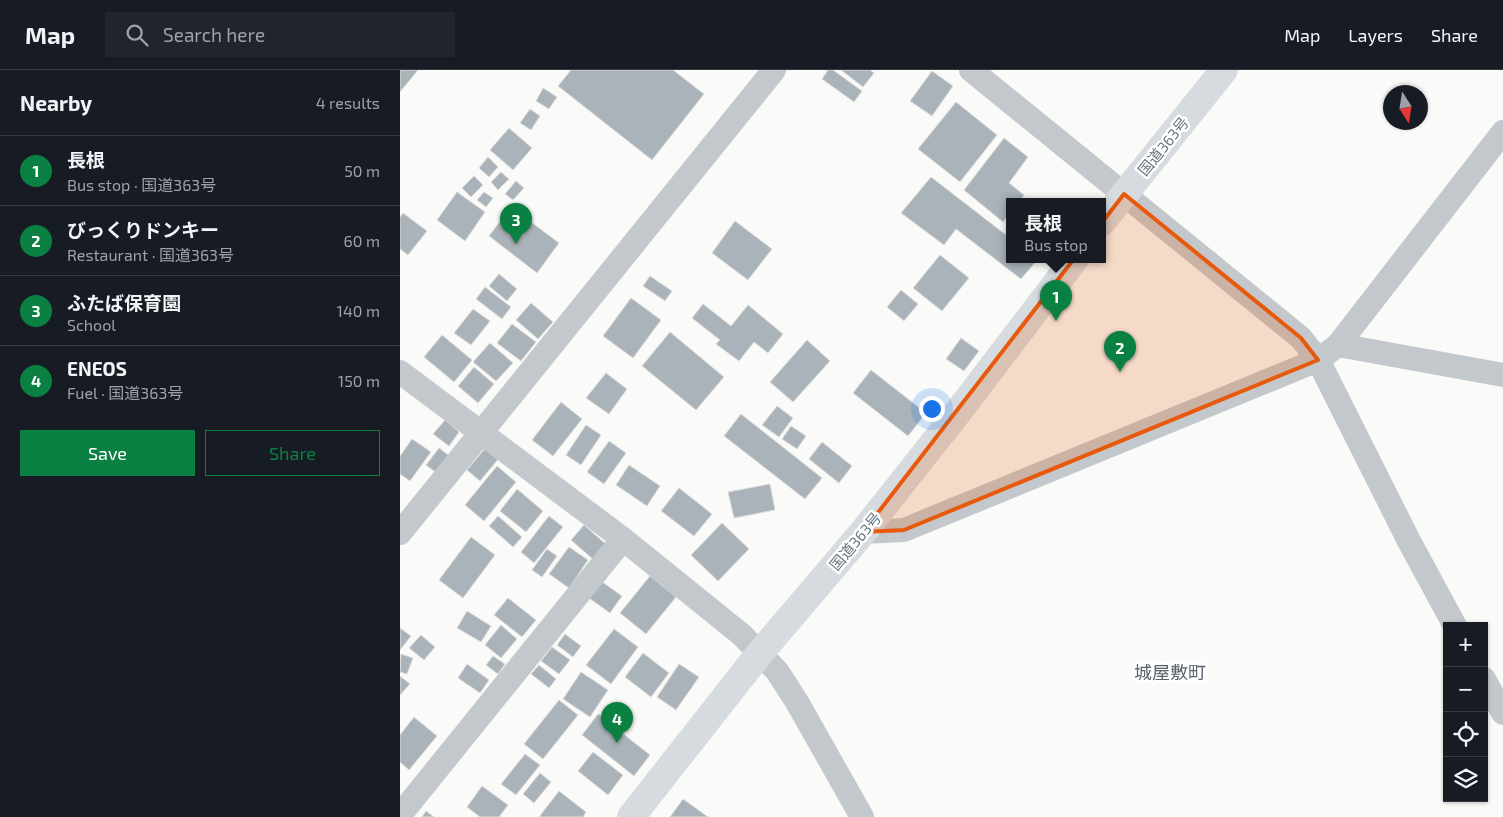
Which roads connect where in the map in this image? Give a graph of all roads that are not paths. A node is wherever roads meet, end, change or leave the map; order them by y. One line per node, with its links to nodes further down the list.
1 (774, 70): 12 (street)
2 (972, 70): 5 (street)
3 (1224, 70): 5 (highway, 国道363号)
4 (1503, 132): 8 (street)
5 (1124, 194): 6 (highway, 国道363号); 9 (street)
6 (1106, 217)
7 (1072, 263): 13 (highway, 国道363号)
8 (1338, 345): 9 (street); 11 (street)
9 (1318, 360): 13 (street); 16 (street)
10 (400, 372): 12 (street)
11 (1503, 375)
12 (481, 433): 14 (street); 15 (street)
13 (863, 532): 17 (highway, 国道363号)
14 (400, 534)
15 (623, 539): 17 (street); 20 (street)
16 (1453, 622)
17 (760, 653): 21 (highway, 国道363号); 22 (street)
18 (1488, 686): 19 (street)
19 (1503, 713)
20 (401, 811)
21 (630, 817)
22 (862, 817)

